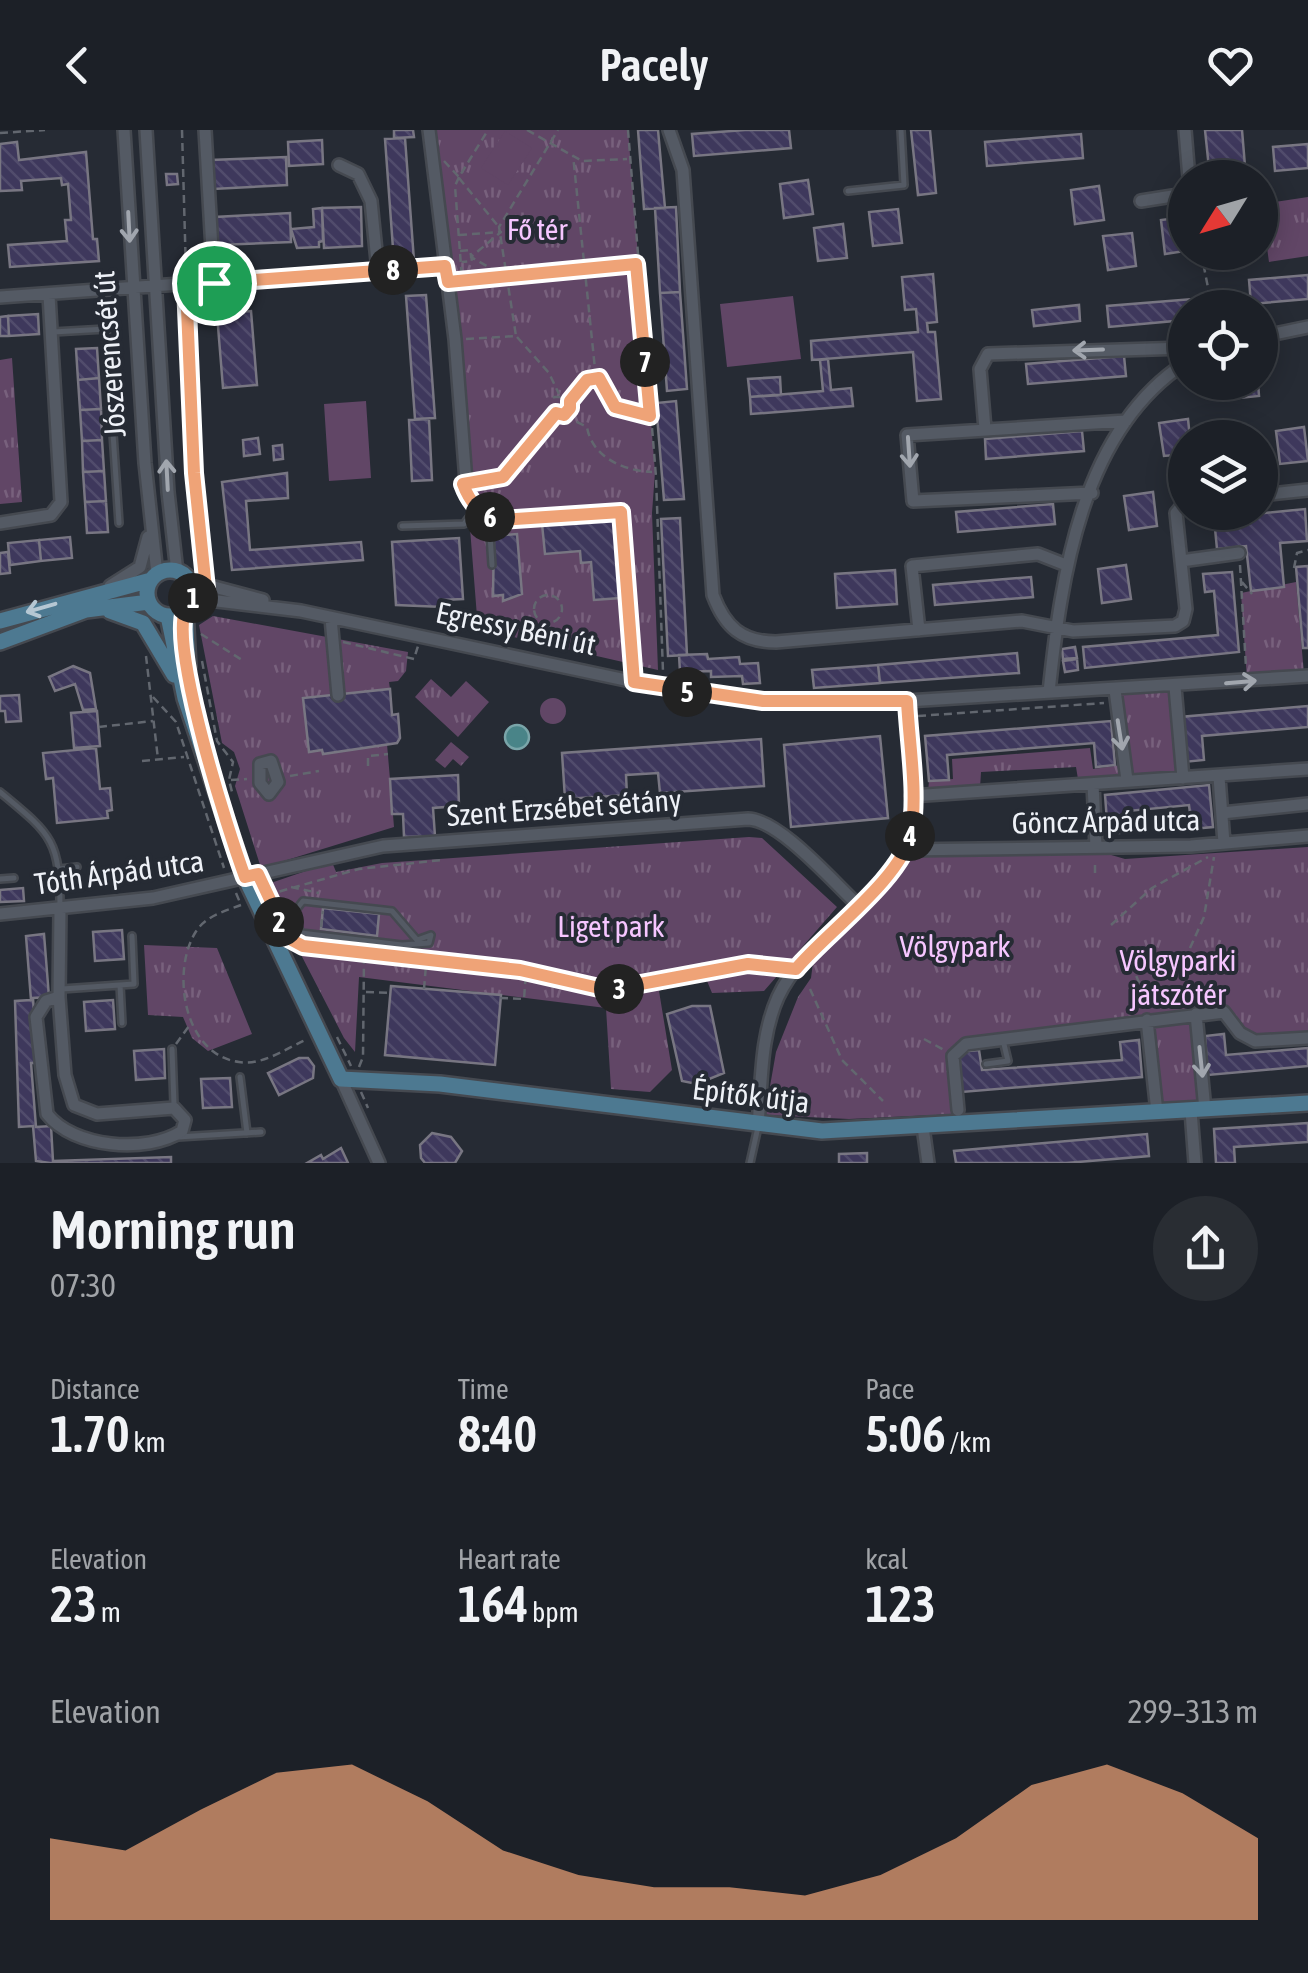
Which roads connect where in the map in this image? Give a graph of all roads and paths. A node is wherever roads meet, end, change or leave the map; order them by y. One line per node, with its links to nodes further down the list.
1 (45, 130): 14 (path)
2 (124, 130): 40 (street, Jószerencsét út, one-way to 40)
3 (146, 130): 39 (street, Jószerencsét út)
4 (182, 130): 38 (path)
5 (205, 130): 37 (street)
6 (429, 130): 18 (street)
7 (488, 130): 21 (path)
8 (527, 130): 15 (path)
9 (558, 130): 15 (path)
10 (628, 130): 17 (path)
11 (670, 130): 91 (street)
12 (901, 130): 22 (lane)
13 (1186, 130): 19 (street)
14 (0, 134)
15 (549, 145): 16 (path); 25 (path)
16 (573, 156): 17 (path); 32 (path)
17 (629, 158): 30 (path)
18 (431, 160): 21 (path); 31 (street)
19 (1187, 160)
20 (339, 165): 33 (street)
21 (459, 178): 25 (path); 26 (path)
22 (848, 191)
23 (1168, 197): 24 (street)
24 (1142, 201)
25 (500, 230): 26 (path); 28 (path); 34 (path)
26 (458, 235): 27 (path)
27 (460, 251): 28 (path); 29 (path)
28 (471, 256): 29 (path); 34 (path)
29 (461, 262): 35 (path)
30 (636, 264): 32 (path); 55 (path)
31 (445, 266): 33 (street); 36 (street)
32 (587, 270): 34 (path); 50 (path)
33 (378, 272): 37 (street)
34 (508, 277): 35 (path); 46 (path)
35 (462, 281): 36 (path)
36 (448, 282): 47 (street)
37 (214, 283): 38 (street)
38 (186, 285): 39 (street); 79 (path)
39 (155, 287): 40 (street); 76 (street, Jószerencsét út, one-way to 39)
40 (132, 290): 41 (street); 65 (street, Jószerencsét út)
41 (49, 295): 42 (street); 44 (street)
42 (0, 297)
43 (1308, 328): 45 (street)
44 (52, 332): 66 (street); 67 (lane)
45 (1278, 334)
46 (516, 336): 47 (path); 51 (path)
47 (454, 339): 59 (street)
48 (1168, 349): 57 (street, one-way to 57)
49 (1168, 374): 56 (street)
50 (587, 380): 52 (path); 55 (path)
51 (559, 396): 52 (path); 53 (path)
52 (570, 401): 54 (path)
53 (556, 413): 54 (path); 59 (path)
54 (564, 415): 58 (path)
55 (650, 416): 58 (path)
56 (1126, 421): 57 (street); 61 (street)
57 (985, 429): 61 (street, one-way to 61)
58 (655, 472): 98 (path)
59 (463, 484): 63 (street)
60 (1308, 490): 62 (street)
61 (1092, 493): 74 (street)
62 (1278, 493)
63 (476, 508): 64 (street); 68 (lane)
64 (488, 517): 73 (lane); 101 (street)
65 (150, 518): 77 (street, Jószerencsét út); 80 (street)
66 (0, 523)
67 (118, 523)
68 (402, 526)
69 (1178, 530): 72 (street)
70 (1308, 550): 75 (path)
71 (1239, 554): 72 (street); 78 (path)
72 (1181, 561): 90 (street)
73 (492, 564)
74 (1066, 565): 90 (street); 91 (street)
75 (1294, 568)
76 (183, 576): 77 (street); 79 (street); 83 (street)
77 (154, 577): 80 (street); 82 (street)
78 (1241, 581): 81 (path); 100 (path)
79 (206, 584): 85 (street)
80 (104, 589): 88 (street, one-way to 88)
81 (1252, 594)
82 (149, 602): 84 (street); 86 (street)
83 (188, 604): 85 (street, Egressy Béni út); 86 (street); 112 (street)
84 (86, 610): 94 (street); 107 (street)
85 (301, 612): 87 (street, Egressy Béni út)
86 (168, 616): 107 (street)
87 (332, 618): 92 (street, Egressy Béni út); 93 (street)
88 (0, 621)
89 (549, 623): 89 (path); 96 (path)
90 (1056, 626): 91 (street); 103 (street)
91 (919, 630)
92 (421, 636): 93 (path); 101 (street, Egressy Béni út)
93 (333, 640): 104 (street)
94 (0, 642)
95 (145, 650): 106 (path)
96 (550, 650)
97 (242, 660): 124 (path)
98 (664, 676)
99 (1308, 676): 102 (street, Egressy Béni út, one-way to 99)
100 (1247, 679)
101 (634, 682): 108 (street, Egressy Béni út)
102 (1174, 687): 105 (street, Egressy Béni út); 123 (street)
103 (1049, 692): 105 (street, Egressy Béni út); 108 (street, Egressy Béni út)
104 (338, 695)
105 (1116, 696): 109 (path); 125 (street, one-way to 125)
106 (153, 697): 110 (path); 114 (path)
107 (185, 698): 112 (street)
108 (907, 701): 128 (street)
109 (916, 716)
110 (154, 721): 111 (path); 115 (path)
111 (98, 727)
112 (203, 744): 141 (street)
113 (388, 754): 117 (path)
114 (184, 756): 115 (path); 141 (path)
115 (158, 759): 116 (path)
116 (142, 761)
117 (368, 766)
118 (1308, 768): 120 (street)
119 (319, 771): 121 (path)
120 (1219, 776): 123 (street); 131 (street)
121 (278, 777): 122 (street); 122 (street)
122 (260, 778): 124 (path)
123 (1183, 778): 125 (street)
124 (229, 780): 129 (path)
125 (1127, 780): 126 (street)
126 (1093, 784): 128 (street); 133 (street)
127 (0, 792): 139 (lane)
128 (911, 796): 135 (street)
129 (235, 802)
130 (1308, 804): 131 (street)
131 (1222, 813): 134 (street)
132 (1308, 836): 134 (street, Göncz Árpád utca)
133 (1096, 847): 134 (street, Göncz Árpád utca); 135 (street, Göncz Árpád utca)
134 (1218, 849): 151 (path); 155 (path)
135 (904, 850): 147 (street)
136 (442, 860): 144 (path)
137 (1095, 865): 140 (path)
138 (78, 867): 139 (lane)
139 (60, 869): 149 (lane)
140 (1096, 876)
141 (244, 877): 145 (path); 147 (street, Szent Erzsébet sétány); 149 (street, Tóth Árpád utca); 171 (path); 181 (street)
142 (14, 878): 143 (lane)
143 (0, 880)
144 (291, 887): 145 (path); 146 (path)
145 (266, 895): 148 (path)
146 (319, 902): 146 (lane); 152 (path)
147 (858, 905): 159 (street)
148 (271, 906)
149 (60, 909): 150 (street, Tóth Árpád utca); 165 (street)
150 (0, 914)
151 (1111, 925)
152 (335, 931)
153 (132, 936): 161 (lane)
154 (303, 946): 154 (path); 157 (path)
155 (1190, 948)
156 (1126, 952): 169 (path)
157 (364, 955): 158 (path); 164 (path)
158 (426, 963): 160 (path); 163 (path)
159 (796, 969): 160 (path); 188 (street)
160 (526, 971): 167 (path)
161 (120, 985): 165 (lane); 170 (lane)
162 (810, 988): 182 (path)
163 (424, 989)
164 (364, 992): 166 (path); 181 (path)
165 (59, 993): 184 (street); 192 (street)
166 (391, 993)
167 (500, 998)
168 (1196, 1014): 169 (street); 173 (street); 186 (street, one-way to 186)
169 (1150, 1020): 176 (street); 187 (street)
170 (122, 1023)
171 (191, 1024): 175 (path); 177 (path)
172 (332, 1026): 181 (path)
173 (1308, 1038)
174 (924, 1039): 178 (path)
175 (307, 1040)
176 (1004, 1040): 178 (street); 179 (lane)
177 (172, 1049): 184 (lane)
178 (953, 1056): 185 (street)
179 (986, 1064)
180 (240, 1077): 191 (lane)
181 (351, 1078): 188 (street, Építők útja); 193 (street)
182 (883, 1101)
183 (1308, 1103): 186 (street, Építők útja)
184 (174, 1108): 192 (street)
185 (958, 1110)
186 (1198, 1111): 187 (street, Építők útja); 196 (street)
187 (1156, 1112): 189 (street, Építők útja)
188 (758, 1124): 189 (street, Építők útja); 194 (lane)
189 (923, 1128): 195 (street)
190 (261, 1132): 191 (lane)
191 (247, 1133): 192 (lane)
192 (170, 1138)
193 (378, 1163)
194 (750, 1163)
195 (928, 1163)
196 (1195, 1163)

